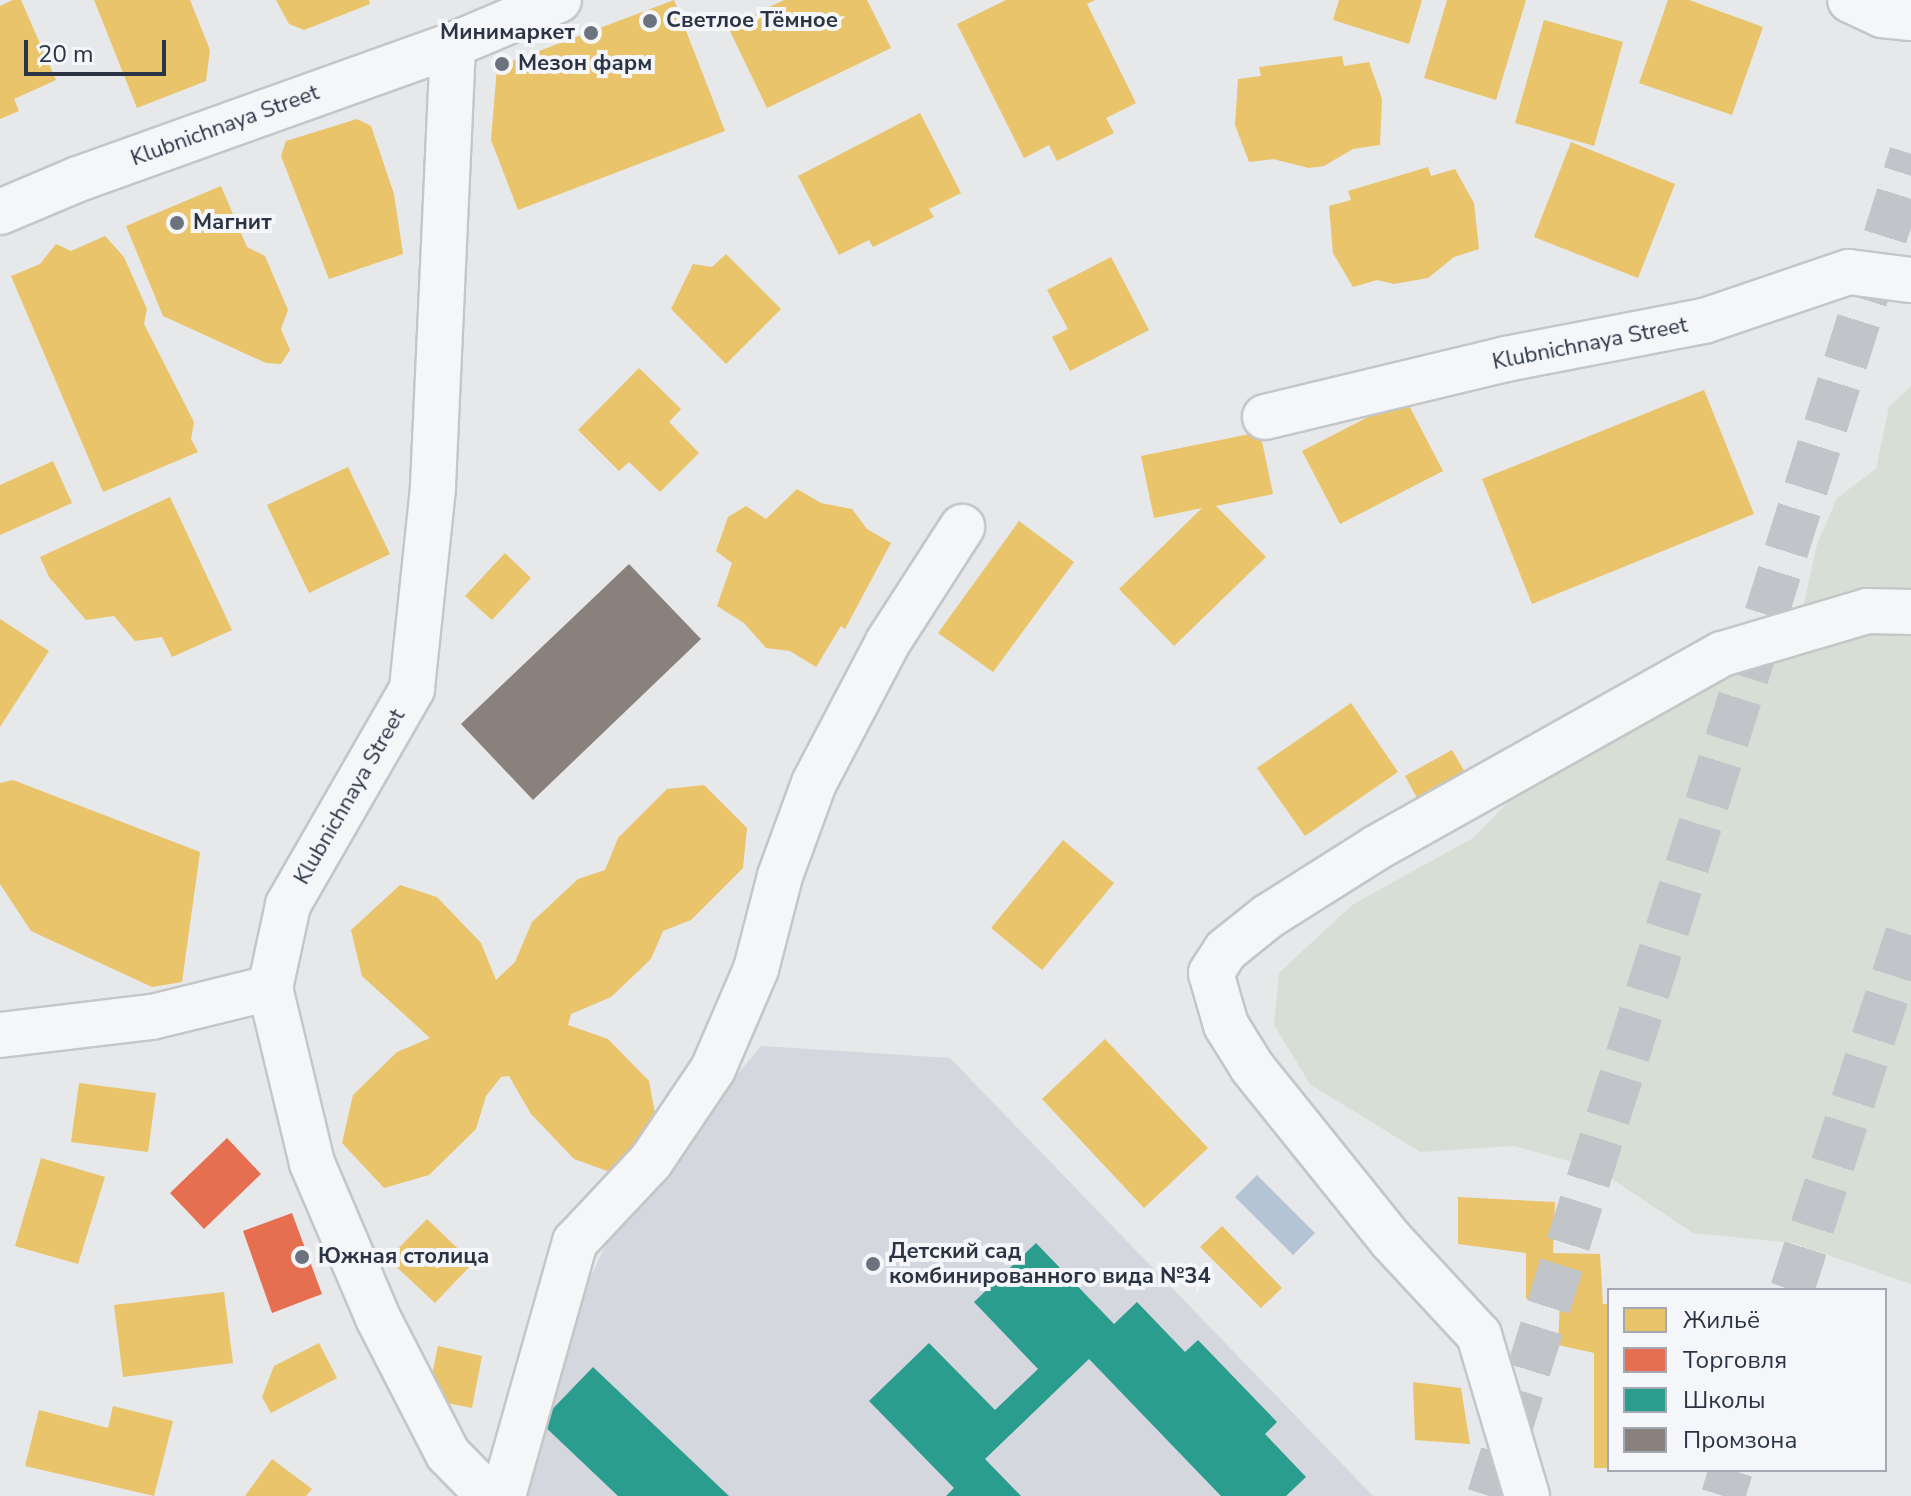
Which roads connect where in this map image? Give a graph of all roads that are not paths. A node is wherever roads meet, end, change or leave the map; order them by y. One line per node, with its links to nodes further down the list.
1 (559, 0): 4 (street, Klubnichnaya Street)
2 (1850, 0): 3 (street)
3 (1911, 18)
4 (453, 45): 5 (street, Klubnichnaya Street); 10 (street, Klubnichnaya Street)
5 (0, 212)
6 (1911, 280): 7 (street, Klubnichnaya Street)
7 (1265, 417)
8 (962, 527): 13 (street)
9 (1911, 612): 14 (street)
10 (270, 988): 11 (street); 12 (street, Klubnichnaya Street)
11 (0, 1035)
12 (489, 1496)
13 (503, 1496)
14 (1527, 1496)

